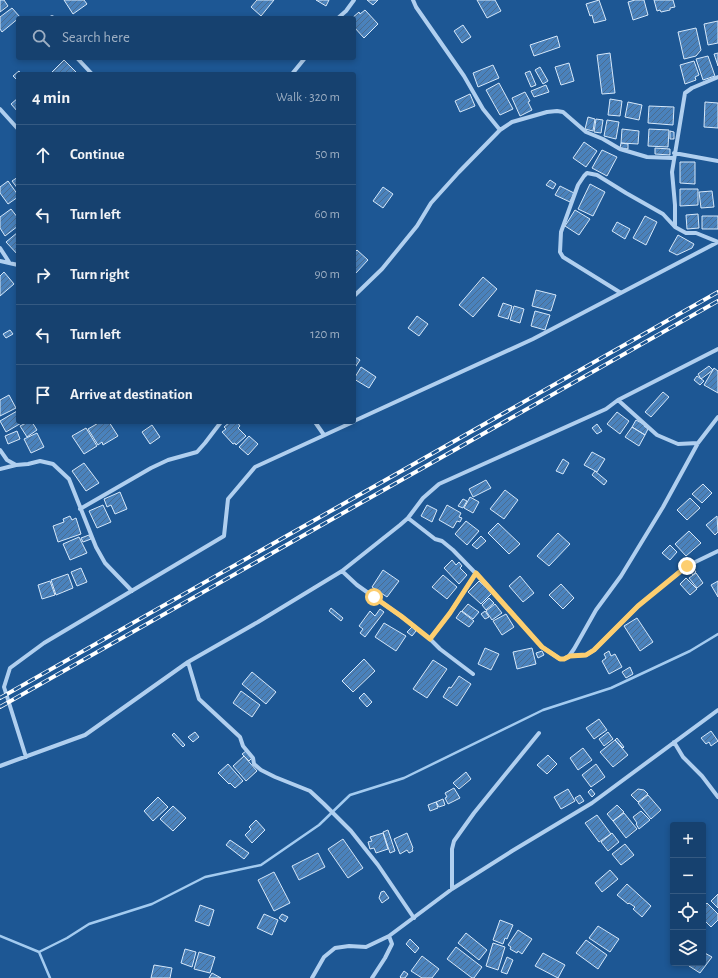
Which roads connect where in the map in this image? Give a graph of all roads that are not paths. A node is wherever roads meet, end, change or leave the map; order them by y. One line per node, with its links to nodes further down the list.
1 (354, 0): 3 (street)
2 (413, 0): 11 (street)
3 (340, 16)
4 (79, 60): 6 (street)
5 (303, 60): 7 (street)
6 (90, 72)
7 (294, 72)
8 (718, 77): 12 (street)
9 (0, 109): 10 (street)
10 (16, 127)
11 (500, 130): 13 (street); 21 (street)
12 (674, 153): 13 (street); 14 (street)
13 (673, 158): 15 (street)
14 (718, 161)
15 (675, 227): 20 (street); 20 (street)
16 (0, 248): 18 (street)
17 (0, 261): 18 (street)
18 (9, 262): 19 (street)
19 (16, 264)
20 (621, 293): 25 (street)
21 (356, 294)
22 (718, 349): 23 (street)
23 (618, 400): 30 (street); 35 (street)
24 (718, 417): 30 (street)
25 (356, 421)
26 (219, 424): 34 (street)
27 (316, 424): 29 (street)
28 (349, 424): 29 (street)
29 (324, 435): 39 (street)
30 (698, 443): 41 (street)
31 (0, 450): 32 (street)
32 (16, 465): 33 (street); 34 (street)
33 (0, 469)
34 (80, 508): 39 (street)
35 (408, 518): 37 (street); 38 (street)
36 (718, 551): 41 (street)
37 (342, 571): 40 (street); 42 (street)
38 (476, 573): 40 (street); 41 (street)
39 (132, 591): 47 (street)
40 (430, 639): 43 (street)
41 (570, 656)
42 (188, 662): 47 (street); 51 (street)
43 (473, 674)
44 (718, 710): 46 (street)
45 (539, 733): 50 (street)
46 (674, 742): 49 (street); 50 (street)
47 (26, 757): 48 (street)
48 (0, 766)
49 (718, 797)
50 (452, 889): 51 (street)
51 (414, 918): 52 (street)
52 (389, 936): 53 (street); 54 (street)
53 (312, 978)
54 (372, 978)

